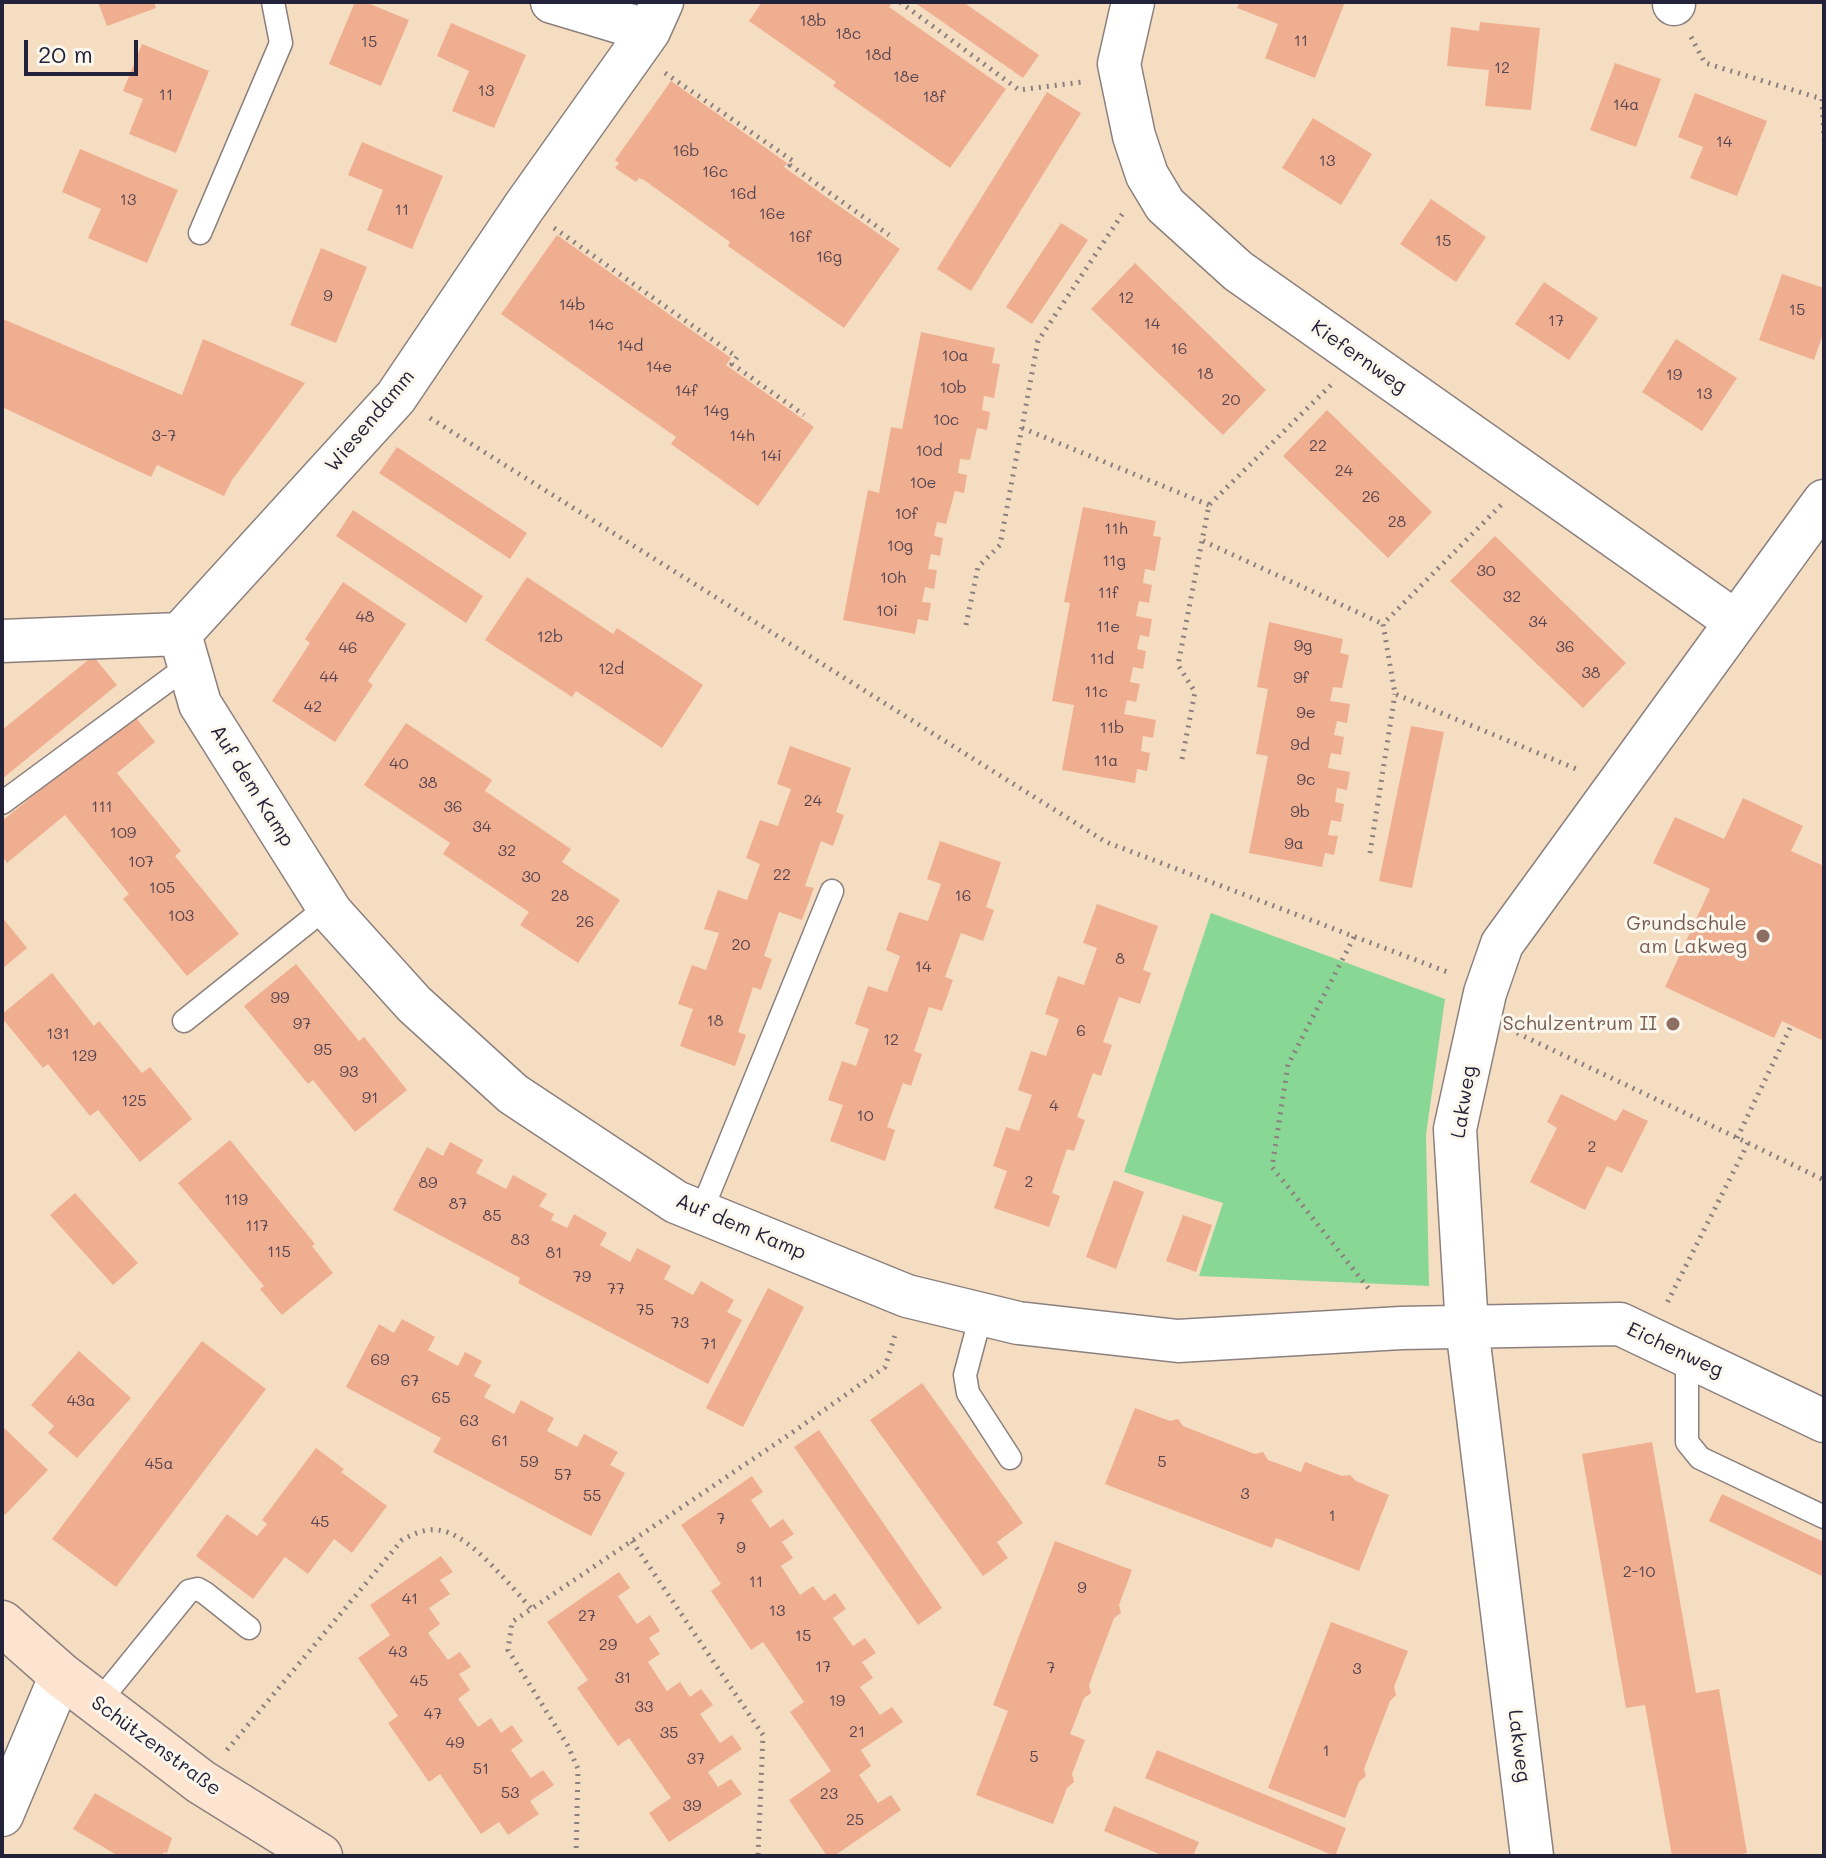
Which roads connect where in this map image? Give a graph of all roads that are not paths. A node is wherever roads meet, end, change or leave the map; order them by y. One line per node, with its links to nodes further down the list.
1 (273, 2): 5 (lane)
2 (552, 2): 4 (street)
3 (1133, 2): 7 (street, Kiefernweg)
4 (648, 28): 9 (street, Wiesendamm)
5 (200, 233)
6 (1824, 501): 7 (street, Lakweg)
7 (1736, 622): 16 (street, Lakweg)
8 (2, 641): 9 (street)
9 (185, 650): 10 (lane); 12 (street, Auf dem Kamp)
10 (2, 803)
11 (832, 891): 14 (lane)
12 (328, 906): 13 (lane); 14 (street, Auf dem Kamp)
13 (184, 1021)
14 (701, 1212): 15 (street, Auf dem Kamp)
15 (981, 1315): 16 (street, Auf dem Kamp); 19 (lane)
16 (1467, 1327): 17 (street, Eichenweg); 27 (street, Lakweg)
17 (1687, 1355): 18 (street, Eichenweg); 20 (lane)
18 (1824, 1421)
19 (1010, 1458)
20 (1824, 1517)
21 (2, 1623): 23 (main road, Schützenstraße)
22 (249, 1628): 24 (lane)
23 (61, 1675): 24 (main road, Schützenstraße); 25 (street)
24 (98, 1703): 26 (main road, Schützenstraße)
25 (2, 1815)
26 (320, 1856)
27 (1532, 1856)

